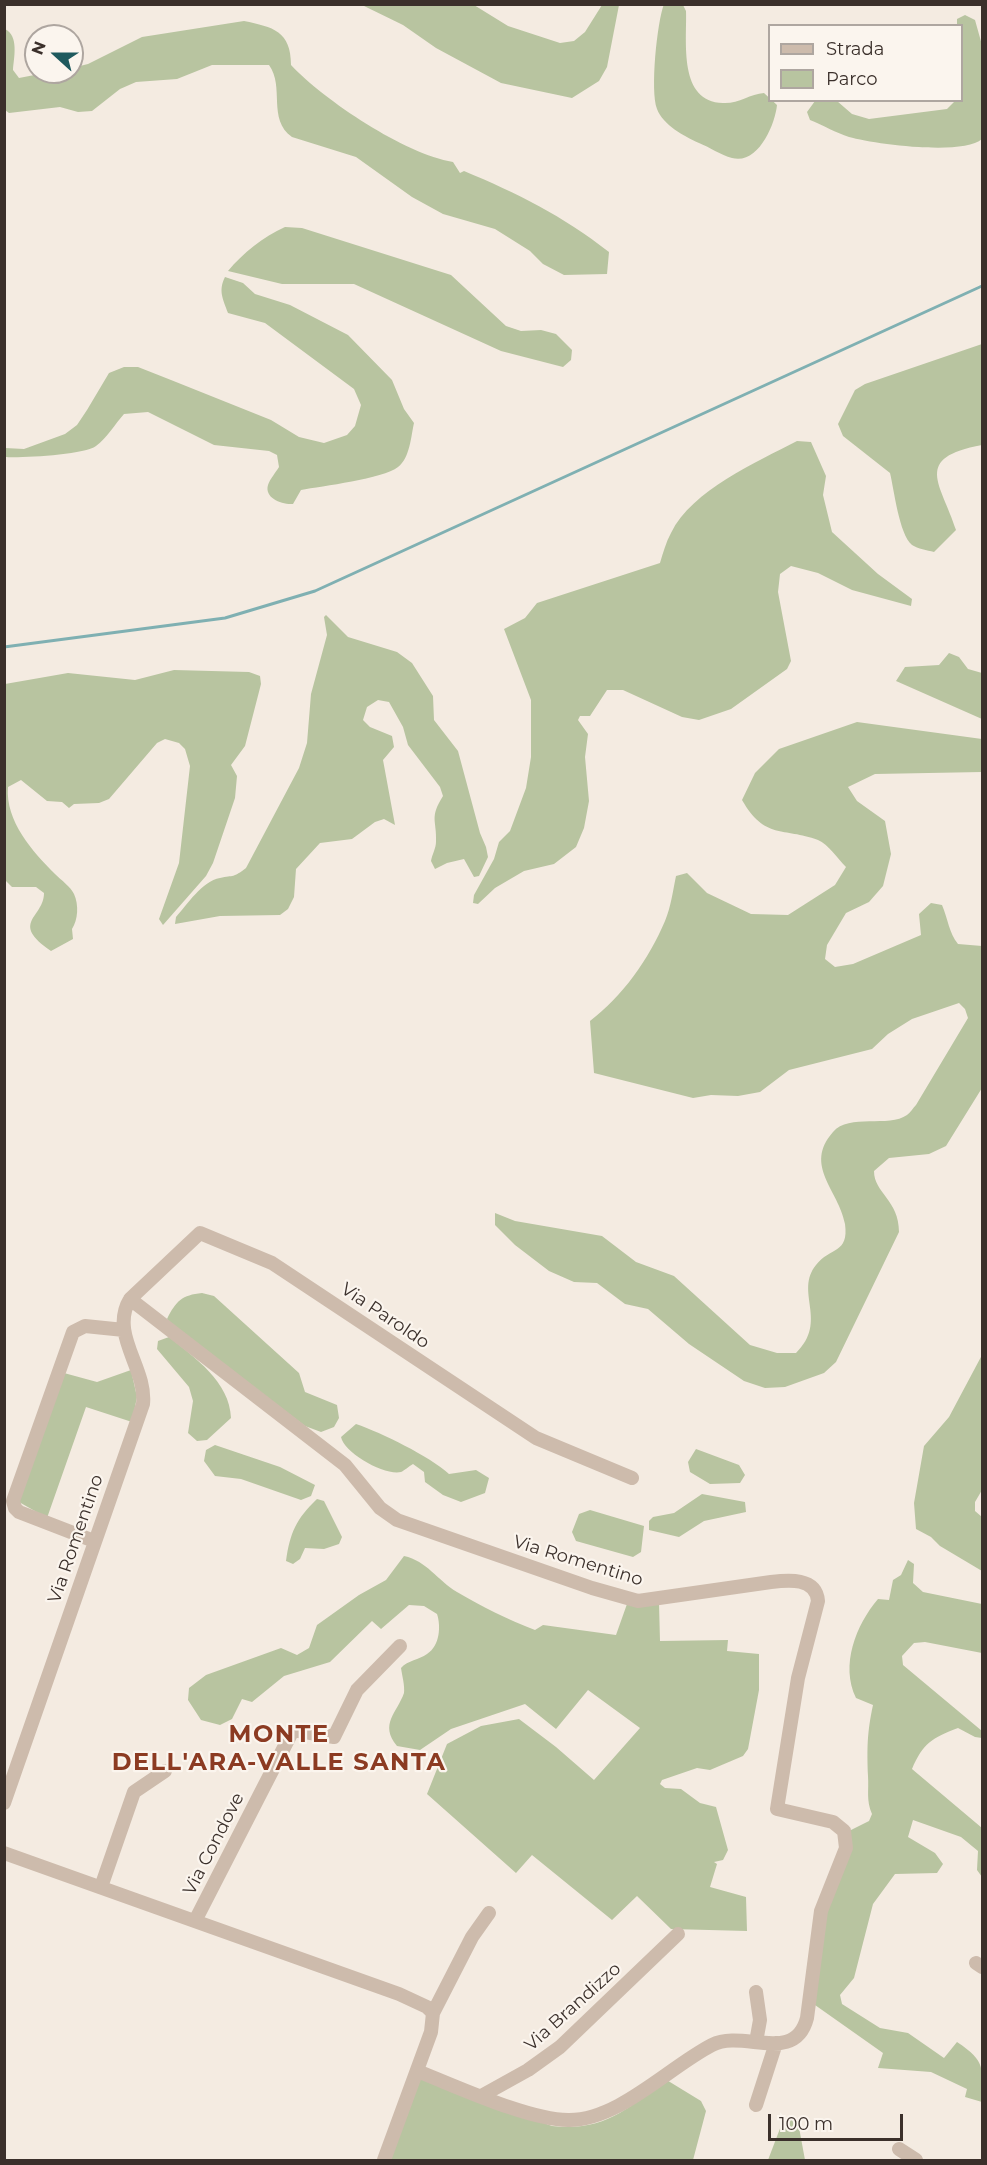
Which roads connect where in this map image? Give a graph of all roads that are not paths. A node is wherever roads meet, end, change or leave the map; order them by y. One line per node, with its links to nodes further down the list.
1 (130, 1299): 2 (street, Via Romentino); 3 (street, Via Paroldo); 16 (street, Via Romentino)
2 (124, 1330): 4 (street, Via Romentino); 4 (street)
3 (632, 1478)
4 (94, 1541): 7 (street, Via Romentino)
5 (400, 1646): 11 (street, Via Condove)
6 (165, 1771): 9 (street)
7 (4, 1803)
8 (4, 1853): 9 (street)
9 (101, 1887): 11 (street)
10 (489, 1913): 14 (street)
11 (195, 1922): 14 (street)
12 (678, 1934): 18 (street, Via Brandizzo)
13 (756, 1992): 15 (street)
14 (433, 2013): 17 (street)
15 (756, 2042): 16 (street, Via Romentino); 18 (street, Via Romentino)
16 (776, 2043): 19 (street)
17 (417, 2071): 18 (street, Via Romentino); 21 (street)
18 (483, 2096)
19 (756, 2105)
20 (899, 2149): 22 (street)
21 (384, 2160)
22 (916, 2160)

